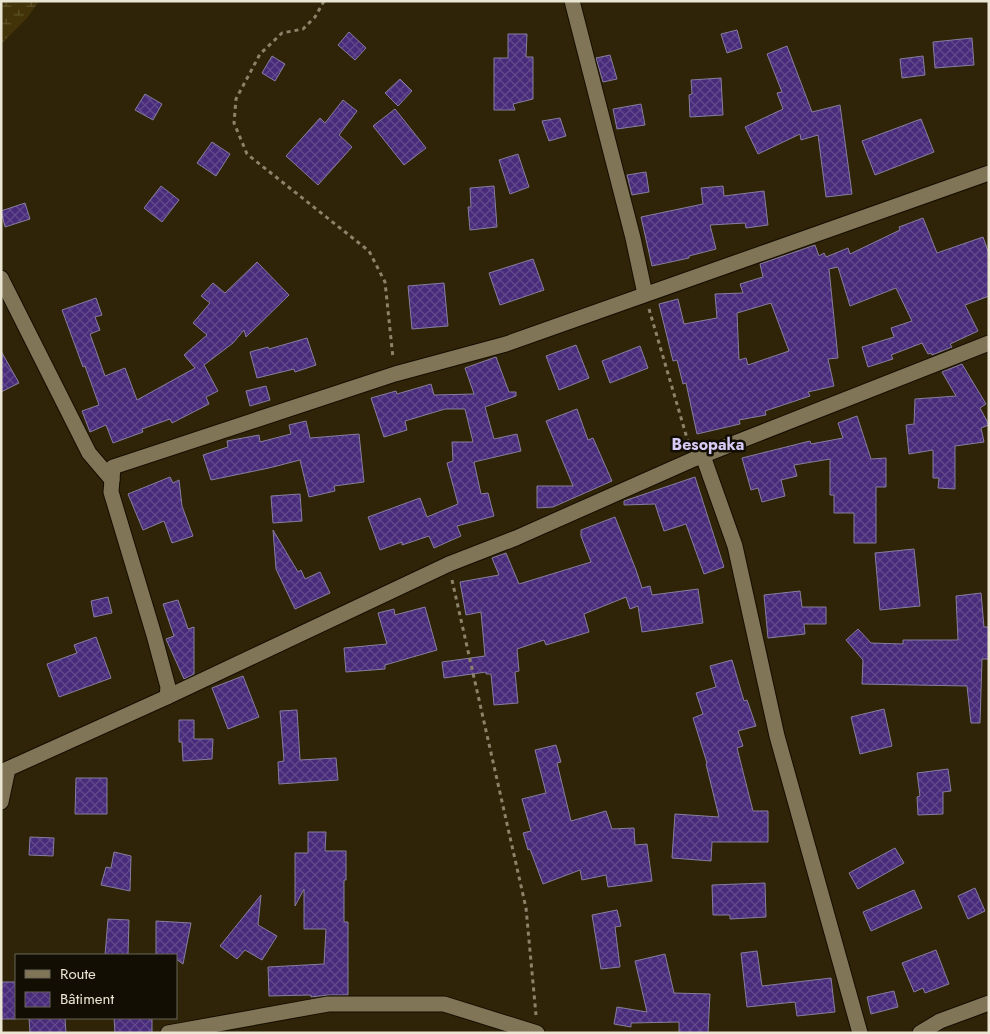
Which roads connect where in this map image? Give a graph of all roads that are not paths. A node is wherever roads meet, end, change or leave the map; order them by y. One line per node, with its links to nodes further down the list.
1 (572, 1): 4 (street)
2 (989, 173): 4 (street)
3 (1, 278): 7 (street)
4 (645, 294): 7 (street)
5 (989, 343): 6 (street)
6 (699, 458): 8 (street); 14 (street)
7 (112, 480): 8 (street)
8 (167, 697): 9 (street)
9 (4, 771): 10 (street)
10 (1, 802)
11 (989, 1002): 15 (street)
12 (537, 1028): 13 (street)
13 (168, 1033)
14 (860, 1033)
15 (920, 1033)

